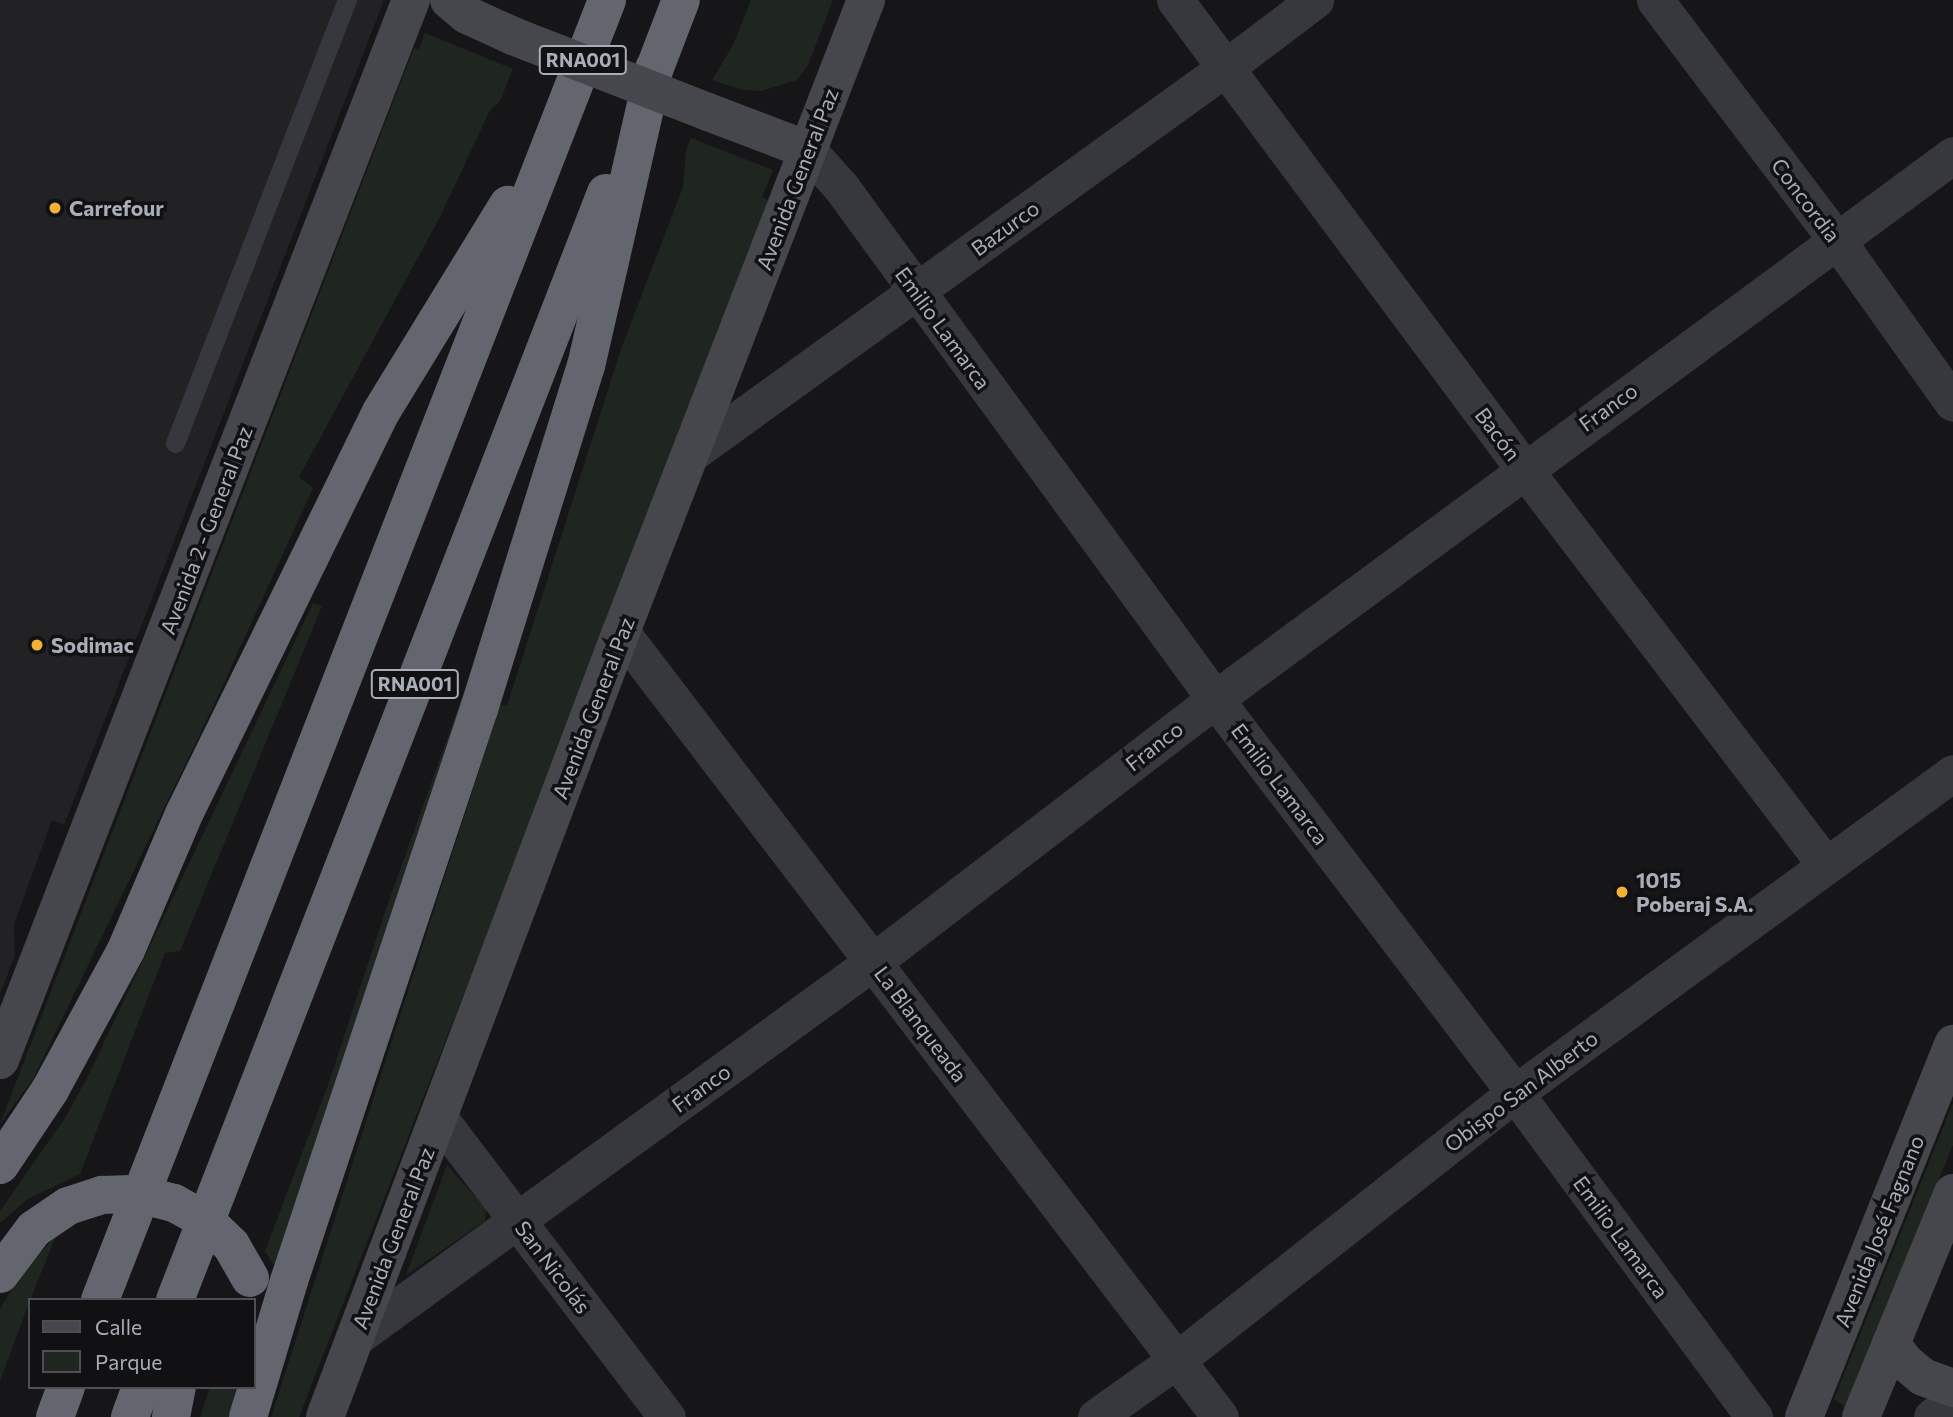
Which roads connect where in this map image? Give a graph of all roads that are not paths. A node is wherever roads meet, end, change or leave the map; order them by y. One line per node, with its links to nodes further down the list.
1 (347, 0): 18 (lane)
2 (411, 0): 27 (street, Avenida 2 - General Paz)
3 (449, 0): 13 (street, bridge)
4 (607, 0): 12 (highway, RNA001)
5 (681, 0): 10 (highway, RNA001)
6 (866, 0): 13 (street, Avenida General Paz)
7 (1175, 0): 11 (street, Bacón)
8 (1315, 0): 11 (street, Bazurco)
9 (1655, 0): 15 (street, Concordia)
10 (654, 68): 30 (highway, RNA001); 41 (highway)
11 (1225, 68): 16 (street, Bazurco); 20 (street, Bacón)
12 (560, 120): 31 (highway); 35 (highway, RNA001)
13 (808, 150): 16 (street, Emilio Lamarca); 19 (street, Avenida General Paz)
14 (1953, 155): 15 (street, Franco)
15 (1836, 239): 17 (street, Concordia); 20 (street, Franco)
16 (916, 292): 19 (street, Bazurco); 22 (street, Emilio Lamarca)
17 (1953, 403)
18 (175, 443)
19 (692, 453): 21 (street, Avenida General Paz)
20 (1524, 469): 22 (street, Franco); 24 (street, Bacón)
21 (621, 632): 25 (street, La Blanqueada); 29 (street, Avenida General Paz)
22 (1215, 699): 25 (street, Franco); 28 (street, Emilio Lamarca)
23 (1953, 773): 24 (street, Obispo San Alberto)
24 (1826, 865): 28 (street, Obispo San Alberto)
25 (874, 961): 33 (street, Franco); 40 (street, La Blanqueada)
26 (1953, 1044): 58 (street, Avenida José Fagnano)
27 (0, 1060)
28 (1515, 1093): 40 (street, Obispo San Alberto); 57 (street, Emilio Lamarca)
29 (439, 1118): 33 (street, San Nicolás); 38 (street, Avenida General Paz)
30 (229, 1160): 36 (highway, RNA001); 37 (highway)
31 (0, 1165)
32 (1953, 1194): 39 (street)
33 (518, 1221): 38 (street, Franco); 54 (street, San Nicolás)
34 (0, 1275): 41 (highway, bridge)
35 (101, 1298)
36 (176, 1298)
37 (197, 1298)
38 (355, 1338): 53 (street, Avenida General Paz)
39 (1891, 1344): 43 (street); 59 (street)
40 (1178, 1359): 55 (street, Obispo San Alberto); 56 (street, La Blanqueada)
41 (261, 1368): 42 (highway)
42 (256, 1387)
43 (1953, 1388)
44 (65, 1389): 49 (highway)
45 (140, 1389): 50 (highway)
46 (177, 1389): 51 (highway)
47 (255, 1389): 52 (highway)
48 (1953, 1401): 60 (street)
49 (55, 1417)
50 (130, 1417)
51 (171, 1417)
52 (248, 1417)
53 (325, 1417)
54 (667, 1417)
55 (1096, 1417)
56 (1220, 1417)
57 (1754, 1417)
58 (1804, 1417)
59 (1861, 1417)
60 (1932, 1417)

